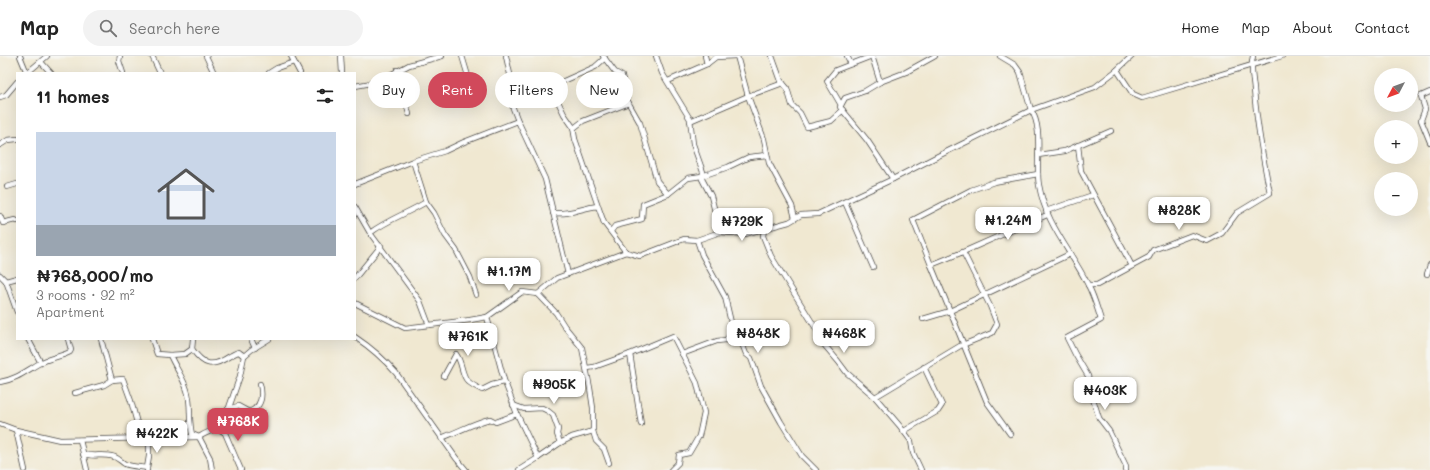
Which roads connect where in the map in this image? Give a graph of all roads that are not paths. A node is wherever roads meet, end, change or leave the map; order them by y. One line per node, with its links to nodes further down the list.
1 (20, 56): 31 (street)
2 (47, 56): 24 (street)
3 (120, 56): 34 (street)
4 (152, 56): 35 (street)
5 (206, 56): 36 (street)
6 (290, 56): 25 (street)
7 (341, 56): 39 (street)
8 (442, 56): 22 (street)
9 (462, 56): 40 (street)
10 (506, 56): 41 (street)
11 (656, 56): 44 (street)
12 (705, 56): 26 (street)
13 (736, 56): 26 (street); 50 (street)
14 (772, 56): 47 (street)
15 (847, 56): 27 (street)
16 (872, 56): 27 (street); 45 (street)
17 (935, 56): 45 (street)
18 (1002, 56): 57 (street)
19 (1132, 56): 30 (street)
20 (1253, 56): 28 (street)
21 (1282, 56): 28 (street)
22 (430, 57): 29 (street)
23 (604, 57): 42 (street); 43 (street)
24 (41, 62): 32 (street); 33 (street)
25 (294, 62): 37 (street); 38 (street)
26 (707, 64): 44 (street)
27 (851, 64): 56 (street)
28 (1251, 65): 30 (street); 98 (street)
29 (397, 70): 48 (street); 58 (street)
30 (1117, 70): 57 (street)
31 (27, 72)
32 (28, 72)
33 (50, 72)
34 (123, 72)
35 (160, 72)
36 (214, 72)
37 (271, 72)
38 (299, 72)
39 (342, 72)
40 (467, 72)
41 (510, 72)
42 (615, 72)
43 (568, 79)
44 (668, 81): 60 (street)
45 (880, 82): 56 (street)
46 (16, 83): 51 (street)
47 (782, 83): 50 (street); 56 (street)
48 (356, 86)
49 (1430, 92): 64 (street)
50 (748, 96): 60 (street); 67 (street)
51 (0, 97)
52 (513, 108): 59 (street)
53 (561, 108): 61 (street)
54 (618, 108): 61 (street)
55 (631, 108): 76 (street)
56 (842, 108): 72 (street)
57 (1031, 110): 68 (street); 72 (street)
58 (409, 114)
59 (518, 121): 69 (street); 82 (street)
60 (690, 121): 71 (street)
61 (574, 128): 80 (street)
62 (1111, 131): 66 (street)
63 (16, 139): 65 (street)
64 (1430, 142)
65 (0, 145)
66 (1078, 145): 68 (street); 77 (street)
67 (767, 155): 71 (street); 85 (street)
68 (1038, 155): 70 (street)
69 (413, 161): 74 (street); 78 (street)
70 (1038, 174): 83 (street); 96 (street)
71 (702, 176): 76 (street); 89 (street)
72 (893, 179): 79 (street)
73 (16, 184): 75 (street)
74 (356, 184)
75 (7, 187)
76 (668, 194): 88 (street)
77 (1092, 195): 83 (street); 98 (street)
78 (426, 202): 90 (street); 108 (street)
79 (845, 202): 85 (street); 99 (street)
80 (598, 206): 82 (street); 88 (street)
81 (356, 209): 90 (street)
82 (553, 213): 100 (street)
83 (1047, 213): 94 (street); 95 (street)
84 (0, 216): 86 (street)
85 (795, 218): 87 (street)
86 (16, 220)
87 (764, 230): 89 (street); 141 (street)
88 (611, 231): 93 (street)
89 (720, 232): 91 (street)
90 (370, 233): 92 (street)
91 (697, 240): 93 (street); 116 (street)
92 (381, 246): 103 (street); 115 (street)
93 (626, 252): 100 (street)
94 (963, 252): 96 (street); 109 (street)
95 (1070, 254): 106 (street); 109 (street)
96 (931, 265): 112 (street)
97 (1430, 265): 101 (street)
98 (1132, 266): 106 (street)
99 (873, 267)
100 (568, 274): 107 (street)
101 (1427, 274)
102 (0, 275): 105 (street)
103 (356, 277)
104 (16, 278): 105 (street)
105 (6, 281): 111 (street)
106 (1088, 286): 173 (street)
107 (538, 294): 113 (street); 134 (street)
108 (476, 295)
109 (984, 295): 112 (street); 125 (street)
110 (356, 304): 115 (street)
111 (16, 309)
112 (950, 311): 114 (street); 125 (street)
113 (487, 317): 115 (street); 138 (street)
114 (923, 319)
115 (429, 325)
116 (732, 331): 129 (street); 171 (street)
117 (356, 338): 157 (street)
118 (29, 340): 132 (street)
119 (68, 340): 132 (street)
120 (100, 340): 136 (street)
121 (152, 340): 130 (street)
122 (193, 340): 127 (street)
123 (251, 340): 126 (street)
124 (267, 340): 126 (street)
125 (964, 344): 133 (street); 152 (street)
126 (254, 348): 131 (street)
127 (192, 349): 130 (street); 131 (street)
128 (630, 354): 129 (street); 134 (street); 147 (street)
129 (682, 354): 170 (street)
130 (170, 355): 146 (street)
131 (244, 356): 143 (street)
132 (41, 363): 137 (street)
133 (924, 367): 141 (street); 151 (street)
134 (587, 368): 150 (street)
135 (444, 376): 138 (street)
136 (112, 380): 140 (street); 154 (street)
137 (0, 382)
138 (504, 382): 142 (street)
139 (260, 384): 143 (street)
140 (75, 393)
141 (875, 397): 151 (street)
142 (513, 405): 144 (street); 159 (street)
143 (228, 409): 148 (street)
144 (517, 414): 157 (street); 161 (street)
145 (0, 424): 149 (street)
146 (190, 424): 153 (street); 156 (street)
147 (641, 424)
148 (218, 428): 153 (street); 167 (street)
149 (16, 430): 158 (street); 164 (street)
150 (592, 431): 159 (street); 162 (street)
151 (904, 431): 172 (street)
152 (1010, 434)
153 (199, 437): 156 (street); 166 (street)
154 (141, 438): 155 (street); 158 (street)
155 (149, 438): 156 (street); 163 (street)
156 (180, 438)
157 (441, 438): 168 (street)
158 (80, 440): 160 (street)
159 (560, 442): 161 (street)
160 (83, 454): 163 (street); 165 (street)
161 (538, 458): 169 (street)
162 (609, 463)
163 (147, 469)
164 (25, 470)
165 (87, 470)
166 (212, 470)
167 (240, 470)
168 (466, 470)
169 (519, 470)
170 (670, 470)
171 (816, 470)
172 (921, 470)
173 (1126, 470)

